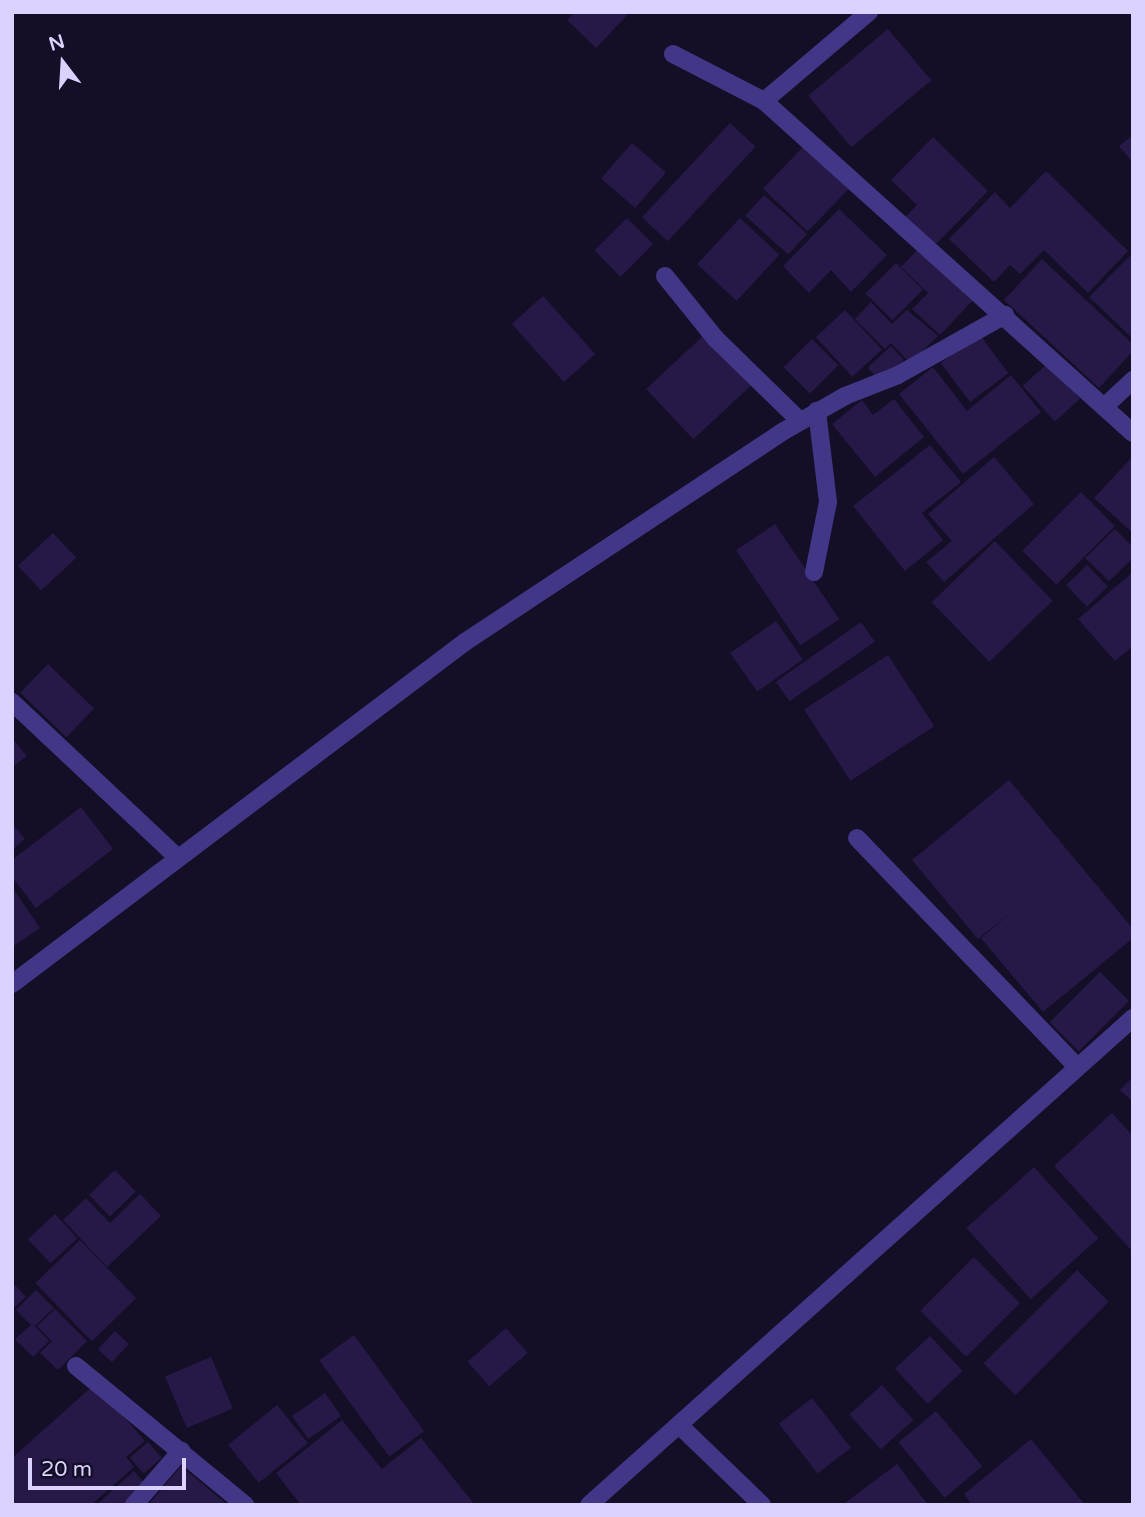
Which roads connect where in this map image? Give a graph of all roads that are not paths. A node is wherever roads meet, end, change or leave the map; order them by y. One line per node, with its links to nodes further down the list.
1 (869, 12): 3 (street)
2 (673, 54): 3 (street)
3 (764, 101): 5 (street)
4 (665, 276): 9 (street)
5 (1005, 315): 7 (street); 8 (street)
6 (1133, 380): 7 (street)
7 (1104, 407): 10 (street)
8 (817, 411): 9 (street); 11 (street)
9 (800, 421): 14 (street)
10 (1133, 433)
11 (814, 572)
12 (12, 702): 14 (street)
13 (857, 838): 17 (street)
14 (177, 857): 15 (street)
15 (12, 984)
16 (1133, 1018): 17 (street)
17 (1077, 1067): 19 (street)
18 (76, 1366): 20 (street)
19 (679, 1425): 23 (street); 24 (street)
20 (181, 1451): 21 (street); 22 (street)
21 (134, 1505)
22 (245, 1505)
23 (589, 1505)
24 (762, 1505)

